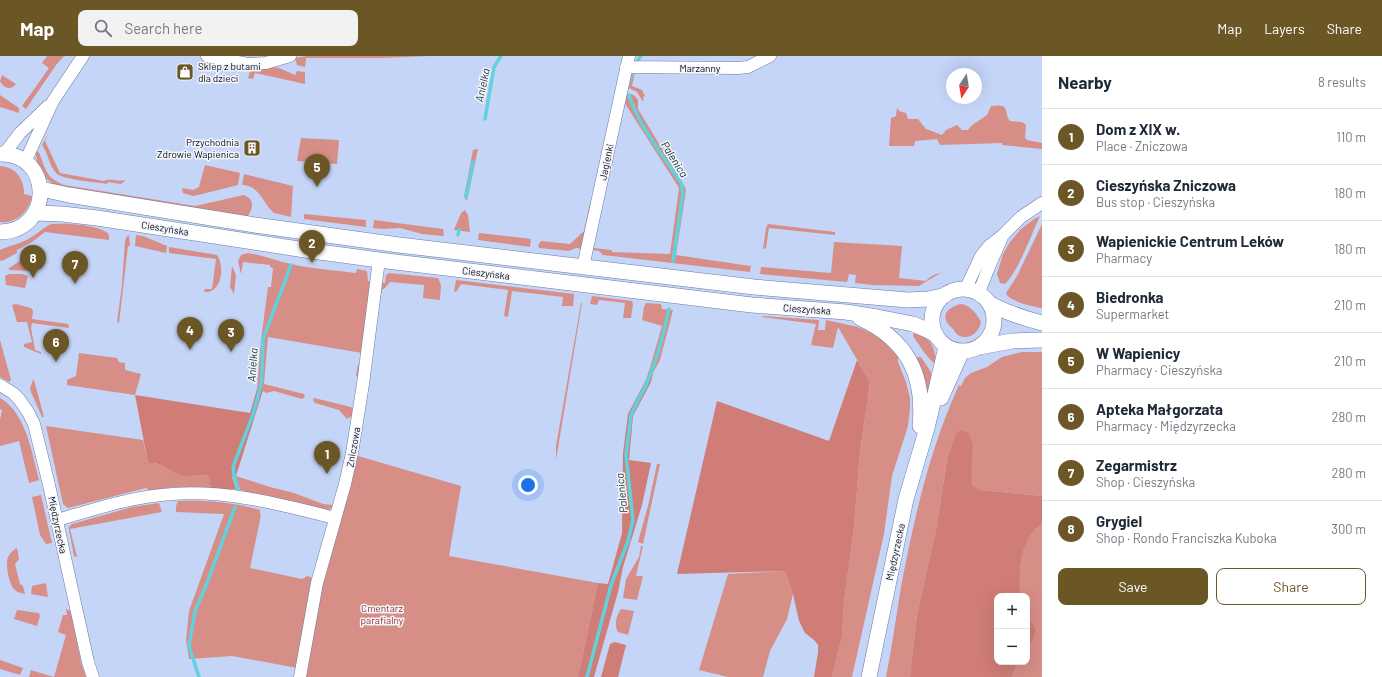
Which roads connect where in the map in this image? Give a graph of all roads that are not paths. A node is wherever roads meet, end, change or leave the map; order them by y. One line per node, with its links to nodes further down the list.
1 (83, 56): 6 (street)
2 (207, 56): 3 (street)
3 (290, 56)
4 (770, 56): 5 (street, Marzanny)
5 (628, 62): 14 (street, Jagienki)
6 (53, 101): 7 (street); 8 (street)
7 (2, 154): 8 (main road)
8 (25, 162): 9 (main road)
9 (41, 189): 11 (main road); 14 (main road, Cieszyńska)
10 (1042, 203): 15 (street)
11 (35, 213): 12 (main road); 13 (main road, Cieszyńska)
12 (0, 232)
13 (379, 260): 17 (main road, Cieszyńska); 27 (street, Zniczowa)
14 (583, 267): 16 (main road, Cieszyńska)
15 (978, 294): 16 (main road); 18 (main road); 22 (main road)
16 (942, 296): 19 (main road)
17 (846, 312): 19 (main road, Cieszyńska); 26 (main road)
18 (1042, 323)
19 (934, 334): 21 (main road)
20 (1042, 340): 22 (main road)
21 (946, 347): 23 (main road); 25 (main road, Międzyrzecka)
22 (979, 347): 23 (main road)
23 (962, 351): 25 (main road, Międzyrzecka)
24 (0, 385): 28 (street, Międzyrzecka)
25 (927, 428): 26 (main road, Międzyrzecka)
26 (906, 499): 31 (main road, Międzyrzecka)
27 (336, 518): 28 (street); 30 (street, Zniczowa)
28 (57, 520): 29 (street, Międzyrzecka)
29 (93, 677)
30 (300, 677)
31 (869, 677)

